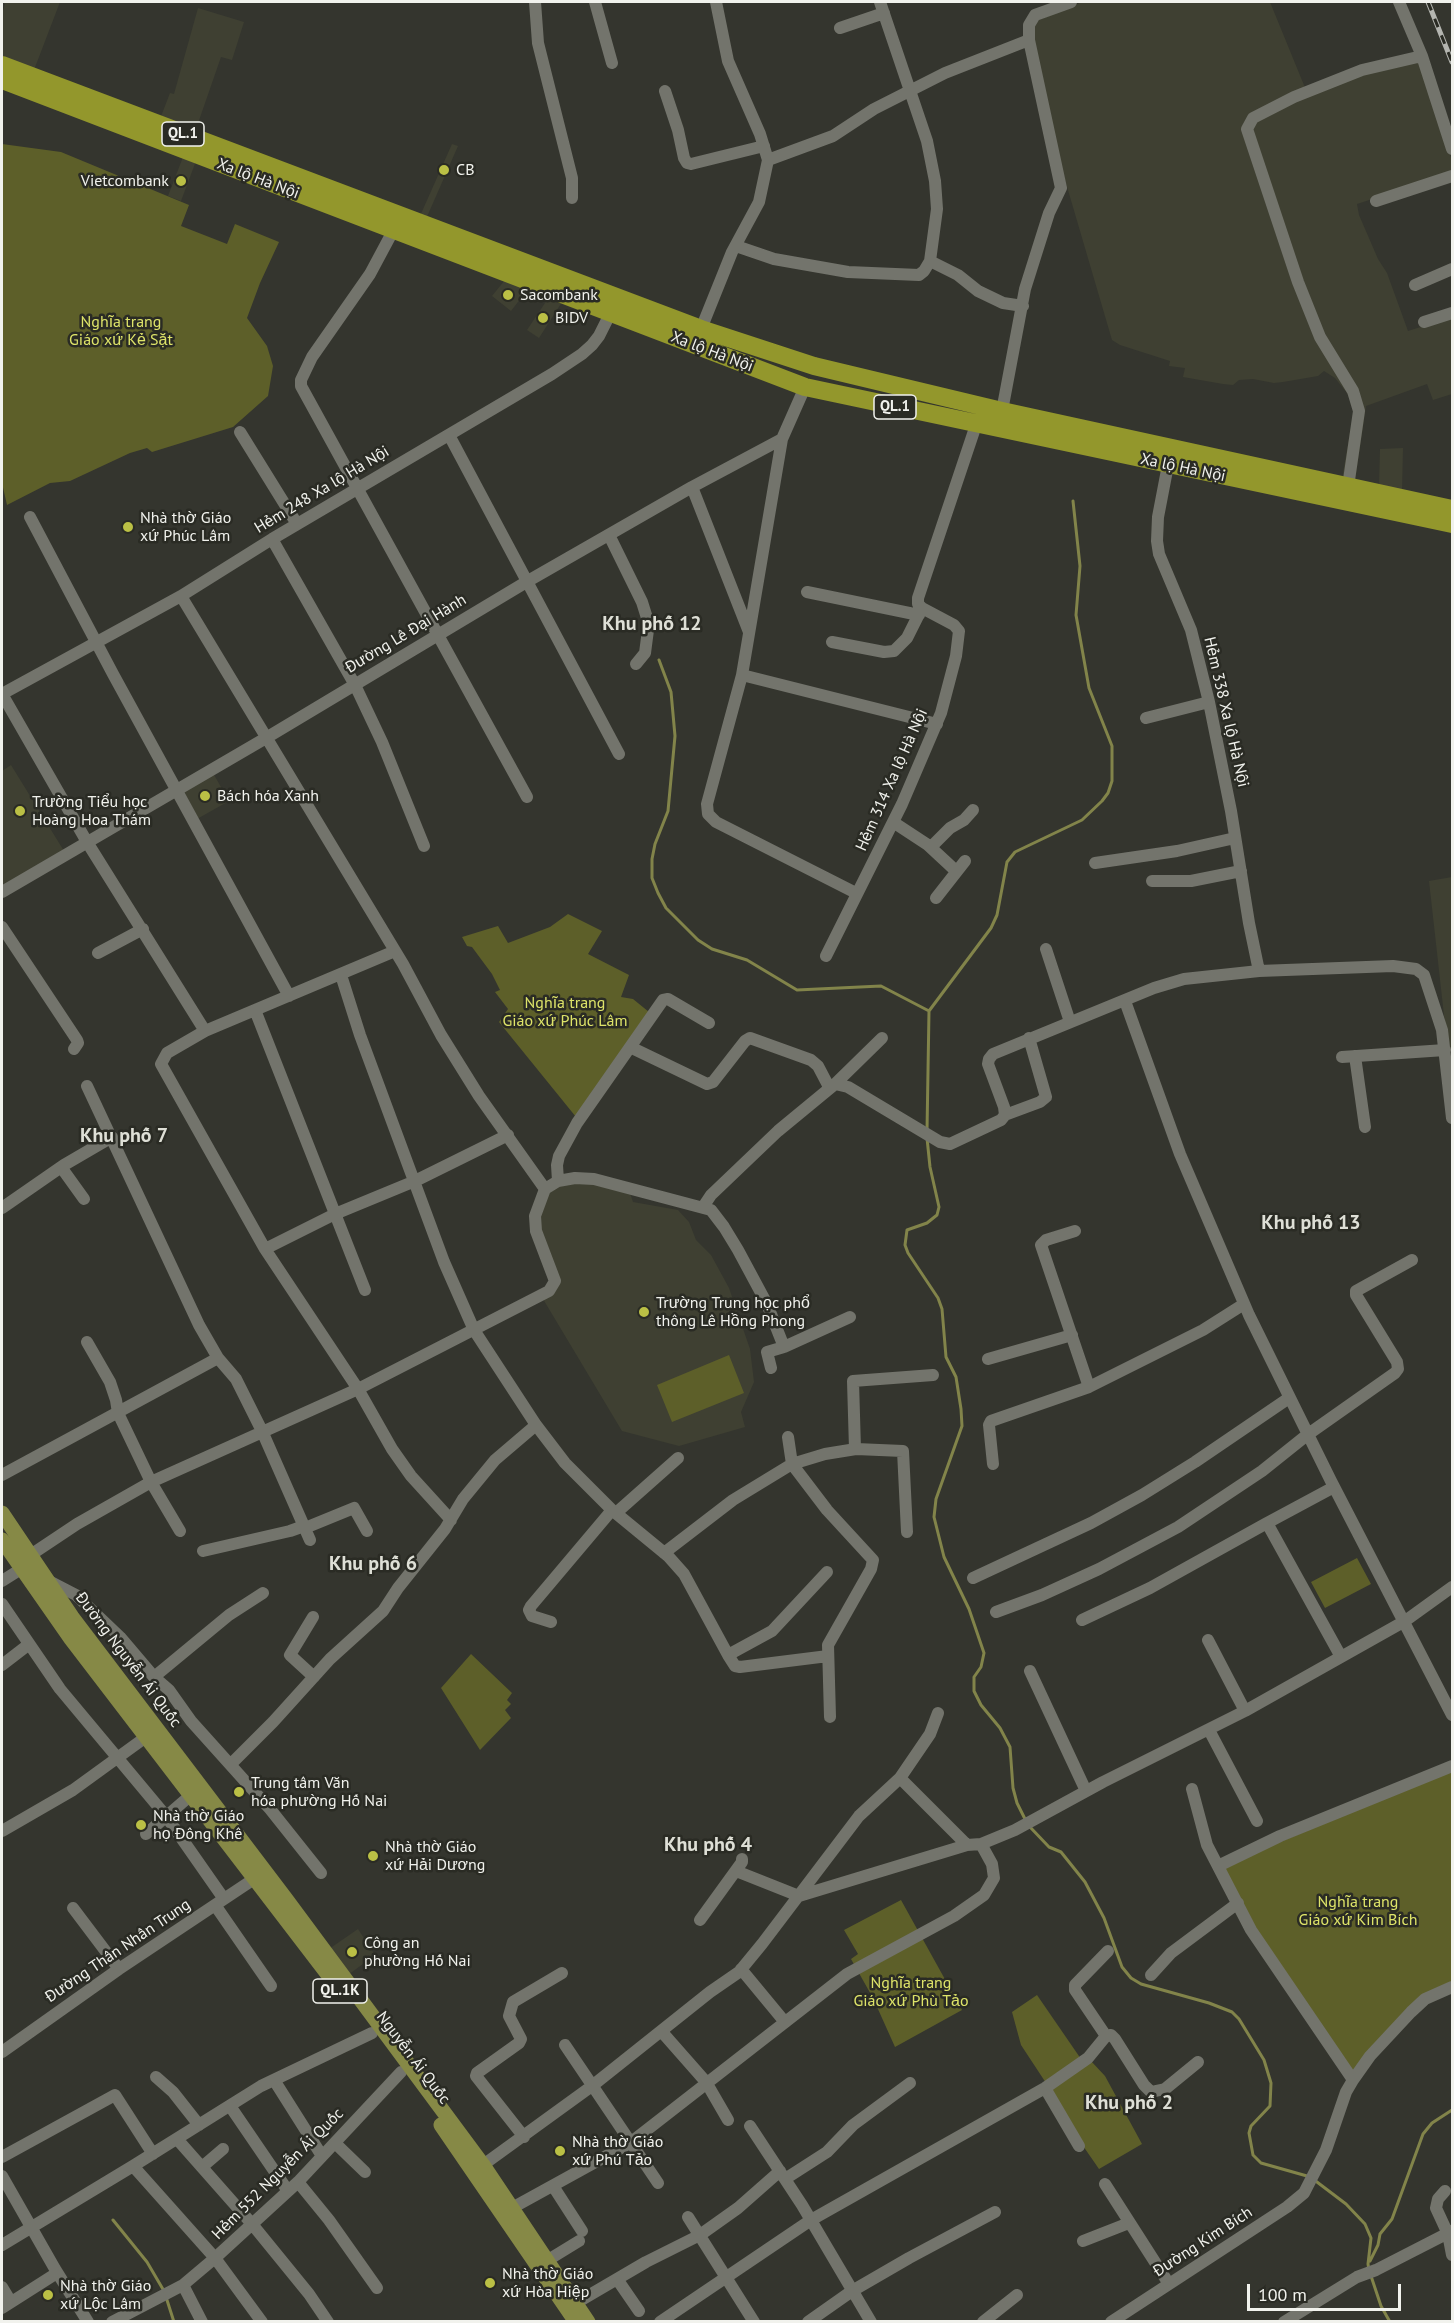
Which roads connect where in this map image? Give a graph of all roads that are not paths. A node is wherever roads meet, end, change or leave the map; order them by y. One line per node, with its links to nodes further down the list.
1 (535, 2): 20 (street)
2 (595, 2): 10 (street)
3 (716, 2): 16 (street)
4 (1399, 2): 9 (street)
5 (1062, 3): 8 (street)
6 (883, 5): 7 (street); 15 (street)
7 (840, 28)
8 (1029, 40): 15 (street); 27 (street)
9 (1422, 56): 17 (street); 39 (street)
10 (612, 63)
11 (2, 64): 13 (highway, Xa lộ Hà Nội / QL.1)
12 (2, 80): 13 (highway, Xa lộ Hà Nội / QL.1)
13 (38, 86): 22 (highway, Xa lộ Hà Nội / QL.1)
14 (665, 91): 16 (street)
15 (909, 91): 18 (street); 24 (street)
16 (764, 146): 18 (street)
17 (1452, 149)
18 (768, 160): 23 (street)
19 (1452, 176): 21 (street)
20 (572, 198)
21 (1376, 201)
22 (397, 224): 28 (highway, Xa lộ Hà Nội / QL.1); 31 (highway, Xa lộ Hà Nội / QL.1); 40 (street)
23 (736, 246): 24 (street); 31 (street)
24 (930, 261): 27 (street)
25 (1452, 269): 26 (street)
26 (1415, 285)
27 (1023, 306): 33 (street)
28 (610, 314): 32 (highway, Xa lộ Hà Nội / QL.1); 36 (street, Hẻm 248 Xa lộ Hà Nội)
29 (1452, 314): 30 (street)
30 (1424, 322)
31 (701, 329): 33 (highway, Xa lộ Hà Nội / QL.1)
32 (805, 387): 34 (highway, Xa lộ Hà Nội / QL.1); 37 (street)
33 (1002, 411): 39 (highway, Xa lộ Hà Nội / QL.1)
34 (976, 425): 38 (highway, Xa lộ Hà Nội / QL.1); 51 (street)
35 (240, 432): 44 (street)
36 (449, 435): 40 (street, Hẻm 248 Xa lộ Hà Nội); 48 (street)
37 (782, 439): 41 (street, Đường Lê Đại Hành); 52 (street)
38 (1168, 465): 45 (highway, Xa lộ Hà Nội / QL.1); 60 (street, Hẻm 338 Xa lộ Hà Nội)
39 (1348, 487): 42 (highway, Xa lộ Hà Nội / QL.1)
40 (359, 488): 44 (street, Hẻm 248 Xa lộ Hà Nội); 53 (street)
41 (692, 488): 46 (street, Đường Lê Đại Hành); 52 (street)
42 (1452, 509)
43 (30, 517): 54 (street)
44 (297, 524): 47 (street, Hẻm 248 Xa lộ Hà Nội)
45 (1452, 524)
46 (609, 535): 48 (street, Đường Lê Đại Hành); 56 (street)
47 (272, 539): 50 (street, Hẻm 248 Xa lộ Hà Nội); 58 (street)
48 (528, 581): 53 (street, Đường Lê Đại Hành); 64 (street)
49 (807, 592): 51 (street)
50 (181, 596): 54 (street, Hẻm 248 Xa lộ Hà Nội); 63 (street)
51 (921, 611): 55 (street); 62 (street, Hẻm 314 Xa lộ Hà Nội)
52 (750, 633): 57 (street)
53 (438, 635): 58 (street, Đường Lê Đại Hành); 66 (street)
54 (97, 640): 59 (street, Hẻm 248 Xa lộ Hà Nội); 65 (street)
55 (832, 642)
56 (636, 664)
57 (742, 675): 62 (street); 79 (street)
58 (355, 685): 63 (street, Đường Lê Đại Hành); 71 (street)
59 (2, 694): 70 (street)
60 (1209, 702): 61 (street); 69 (street, Hẻm 338 Xa lộ Hà Nội)
61 (1146, 718)
62 (936, 724): 68 (street, Hẻm 314 Xa lộ Hà Nội)
63 (266, 738): 65 (street, Đường Lê Đại Hành); 84 (street)
64 (619, 754)
65 (177, 790): 70 (street, Đường Lê Đại Hành); 89 (street)
66 (527, 797)
67 (973, 810): 72 (street)
68 (893, 822): 72 (street); 79 (street, Hẻm 314 Xa lộ Hà Nội)
69 (1235, 838): 74 (street); 76 (street, Hẻm 338 Xa lộ Hà Nội)
70 (87, 842): 78 (street, Đường Lê Đại Hành); 82 (street)
71 (424, 846)
72 (931, 847): 75 (street)
73 (965, 861): 75 (street)
74 (1095, 863)
75 (956, 871): 80 (street)
76 (1240, 871): 77 (street); 87 (street, Hẻm 338 Xa lộ Hà Nội)
77 (1152, 881)
78 (2, 892)
79 (856, 893): 86 (street, Hẻm 314 Xa lộ Hà Nội)
80 (936, 898)
81 (2, 927): 98 (street)
82 (143, 929): 85 (street); 94 (street)
83 (1046, 950): 92 (street)
84 (395, 951): 88 (street); 105 (street)
85 (98, 953)
86 (826, 956)
87 (1259, 971): 90 (street); 99 (street)
88 (340, 975): 89 (street); 108 (street)
89 (289, 996): 91 (street)
90 (1125, 1001): 92 (street); 119 (street)
91 (255, 1010): 94 (street); 114 (street)
92 (1070, 1022): 96 (street)
93 (709, 1023): 97 (street)
94 (205, 1031): 116 (street)
95 (882, 1038): 101 (street)
96 (1029, 1038): 102 (street); 102 (street)
97 (630, 1047): 101 (street); 109 (street)
98 (74, 1049)
99 (1448, 1053): 103 (street); 104 (street)
100 (87, 1086): 106 (street)
101 (832, 1086): 102 (street); 112 (street)
102 (1005, 1115)
103 (1452, 1118)
104 (1365, 1126)
105 (508, 1135): 108 (street); 110 (street)
106 (112, 1137): 107 (street); 125 (street)
107 (61, 1167): 111 (street); 113 (street)
108 (414, 1180): 114 (street); 121 (street)
109 (558, 1181): 110 (street); 112 (street)
110 (544, 1189): 121 (street)
111 (84, 1199)
112 (703, 1207): 124 (street)
113 (2, 1208)
114 (335, 1214): 116 (street); 118 (street)
115 (1075, 1230): 122 (street)
116 (265, 1249): 130 (street)
117 (1412, 1260): 135 (street)
118 (365, 1290)
119 (1244, 1304): 129 (street); 131 (street)
120 (850, 1317): 124 (street)
121 (474, 1330): 130 (street); 133 (street)
122 (1072, 1335): 126 (street); 129 (street)
123 (87, 1342): 132 (street)
124 (784, 1347): 127 (street)
125 (219, 1358): 132 (street); 134 (street)
126 (988, 1359)
127 (771, 1368)
128 (933, 1375): 137 (street)
129 (1089, 1387): 140 (street)
130 (358, 1389): 134 (street); 146 (street)
131 (1288, 1398): 135 (street); 157 (street)
132 (118, 1413): 141 (street); 142 (street)
133 (536, 1425): 144 (street); 146 (street)
134 (262, 1431): 142 (street); 149 (street)
135 (1307, 1435): 143 (street); 163 (street)
136 (788, 1437): 139 (street)
137 (855, 1449): 139 (street); 151 (street)
138 (678, 1458): 144 (street)
139 (792, 1464): 154 (street); 172 (street)
140 (993, 1464)
141 (2, 1475)
142 (151, 1482): 148 (street); 155 (street)
143 (1334, 1487): 147 (street); 166 (street)
144 (614, 1511): 154 (street); 167 (street)
145 (2, 1513): 155 (main road, Đường Nguyễn Ái Quốc / QL.1K)
146 (451, 1520): 176 (street)
147 (1267, 1523): 165 (street); 171 (street)
148 (180, 1531)
149 (307, 1531): 150 (street); 153 (street)
150 (367, 1531)
151 (907, 1532)
152 (2, 1540): 155 (main road, Đường Nguyễn Ái Quốc / QL.1K)
153 (203, 1551)
154 (664, 1552): 170 (street)
155 (25, 1562): 158 (main road, Đường Nguyễn Ái Quốc / QL.1K); 159 (street); 182 (main road, Đường Nguyễn Ái Quốc / QL.1K)
156 (827, 1572): 170 (street)
157 (973, 1578)
158 (45, 1580): 175 (street); 191 (main road, Đường Nguyễn Ái Quốc / QL.1K)
159 (2, 1581)
160 (1452, 1587): 166 (street)
161 (263, 1593): 175 (street)
162 (2, 1604): 169 (street)
163 (996, 1612)
164 (314, 1617): 176 (street)
165 (1082, 1620)
166 (1405, 1621): 171 (street); 179 (street)
167 (551, 1622)
168 (1208, 1640): 177 (street)
169 (28, 1645): 173 (street); 183 (street)
170 (728, 1655): 172 (street)
171 (1340, 1655): 177 (street)
172 (828, 1656): 180 (street)
173 (2, 1665)
174 (1030, 1671): 188 (street)
175 (154, 1677): 184 (street)
176 (314, 1677): 184 (street)
177 (1245, 1711): 181 (street)
178 (938, 1713): 186 (street)
179 (1452, 1715)
180 (830, 1718)
181 (1209, 1730): 188 (street); 192 (street)
182 (146, 1737): 183 (street); 189 (main road, Đường Nguyễn Ái Quốc / QL.1K)
183 (118, 1758): 190 (street); 193 (street)
184 (231, 1764): 200 (street)
185 (1452, 1766): 198 (street)
186 (900, 1778): 196 (street); 202 (street)
187 (1192, 1789): 198 (street)
188 (1086, 1791): 195 (street)
189 (191, 1795): 190 (street); 191 (main road, Đường Nguyễn Ái Quốc / QL.1K)
190 (166, 1816): 194 (street); 203 (street)
191 (222, 1821): 201 (main road, Nguyễn Ái Quốc / QL.1K); 244 (main road, Nguyễn Ái Quốc / QL.1K)
192 (1257, 1821)
193 (2, 1831)
194 (146, 1834)
195 (981, 1844): 196 (street); 214 (street)
196 (967, 1845): 202 (street)
197 (742, 1859): 199 (street)
198 (1218, 1866): 204 (street)
199 (736, 1871): 202 (street); 206 (street)
200 (321, 1873)
201 (254, 1879): 203 (street, Đường Thân Nhân Trung); 216 (main road, Nguyễn Ái Quốc / QL.1K)
202 (799, 1896): 209 (street)
203 (219, 1902): 208 (street, Đường Thân Nhân Trung); 212 (street)
204 (1238, 1903): 211 (street); 224 (street)
205 (73, 1908): 208 (street)
206 (700, 1920)
207 (1108, 1951): 217 (street)
208 (119, 1969): 219 (street, Đường Thân Nhân Trung)
209 (741, 1969): 214 (street); 215 (street)
210 (562, 1972): 233 (street)
211 (1151, 1975)
212 (271, 1986)
213 (1452, 1987): 224 (street)
214 (784, 2021): 225 (street)
215 (662, 2032): 225 (street); 227 (street)
216 (372, 2033): 221 (main road, Nguyễn Ái Quốc / QL.1K); 223 (street)
217 (1106, 2036): 220 (street); 228 (street)
218 (565, 2045): 227 (street)
219 (2, 2052)
220 (1198, 2062)
221 (401, 2072): 235 (street, Hẻm 552 Nguyễn Ái Quốc); 244 (main road, Nguyễn Ái Quốc / QL.1K)
222 (156, 2077): 231 (street)
223 (274, 2080): 229 (street); 240 (street)
224 (1353, 2080): 270 (street, Đường Kim Bích)
225 (706, 2082): 230 (street); 236 (street)
226 (910, 2083): 246 (street)
227 (592, 2086): 233 (street); 236 (street)
228 (1045, 2088): 237 (street); 256 (street)
229 (230, 2106): 231 (street); 250 (street)
230 (728, 2120)
231 (199, 2125): 234 (street)
232 (750, 2126): 246 (street)
233 (524, 2137): 244 (street)
234 (177, 2139): 239 (street); 243 (street)
235 (335, 2142): 240 (street, Hẻm 552 Nguyễn Ái Quốc); 245 (street)
236 (630, 2143): 248 (street); 251 (street)
237 (1079, 2146)
238 (223, 2149): 243 (street)
239 (153, 2154): 241 (street); 242 (street)
240 (322, 2156): 250 (street, Hẻm 552 Nguyễn Ái Quốc)
241 (2, 2157)
242 (134, 2166): 259 (street); 265 (street)
243 (202, 2167): 258 (street)
244 (483, 2171): 253 (main road, Nguyễn Ái Quốc / QL.1K); 284 (main road, Nguyễn Ái Quốc / QL.1K)
245 (365, 2172)
246 (783, 2175): 256 (street); 261 (street)
247 (2, 2176): 259 (street)
248 (658, 2183)
249 (1105, 2184): 257 (street)
250 (293, 2186): 258 (street, Hẻm 552 Nguyễn Ái Quốc); 273 (street)
251 (553, 2186): 253 (street); 266 (street)
252 (1445, 2191): 260 (street)
253 (512, 2208): 266 (main road, Nguyễn Ái Quốc / QL.1K)
254 (995, 2212): 274 (street)
255 (688, 2217): 261 (street)
256 (811, 2220): 268 (street); 274 (street)
257 (1129, 2223): 262 (street); 270 (street)
258 (252, 2224): 265 (street, Hẻm 552 Nguyễn Ái Quốc); 283 (street)
259 (31, 2227): 263 (street); 267 (street)
260 (1450, 2233): 264 (street); 292 (street)
261 (700, 2235): 268 (street); 269 (street)
262 (1083, 2241)
263 (2, 2245)
264 (1452, 2255)
265 (215, 2258): 271 (street, Hẻm 552 Nguyễn Ái Quốc); 282 (street)
266 (548, 2260): 276 (main road, Nguyễn Ái Quốc / QL.1K)
267 (57, 2273): 277 (street); 279 (street)
268 (726, 2276): 286 (street); 287 (street)
269 (617, 2279): 276 (street); 278 (street)
270 (1169, 2284): 291 (street, Đường Kim Bích)
271 (183, 2285): 280 (street, Hẻm 552 Nguyễn Ái Quốc); 281 (street)
272 (2, 2287): 277 (street)
273 (378, 2288)
274 (852, 2291): 288 (street); 289 (street)
275 (1017, 2295): 290 (street)
276 (576, 2303): 285 (main road, Nguyễn Ái Quốc / QL.1K)
277 (6, 2305)
278 (639, 2311)
279 (88, 2322)
280 (112, 2322)
281 (202, 2322)
282 (262, 2322)
283 (328, 2322)
284 (576, 2322)
285 (588, 2322)
286 (660, 2322)
287 (754, 2322)
288 (808, 2322)
289 (871, 2322)
290 (983, 2322)
291 (1111, 2322)
292 (1284, 2322)

